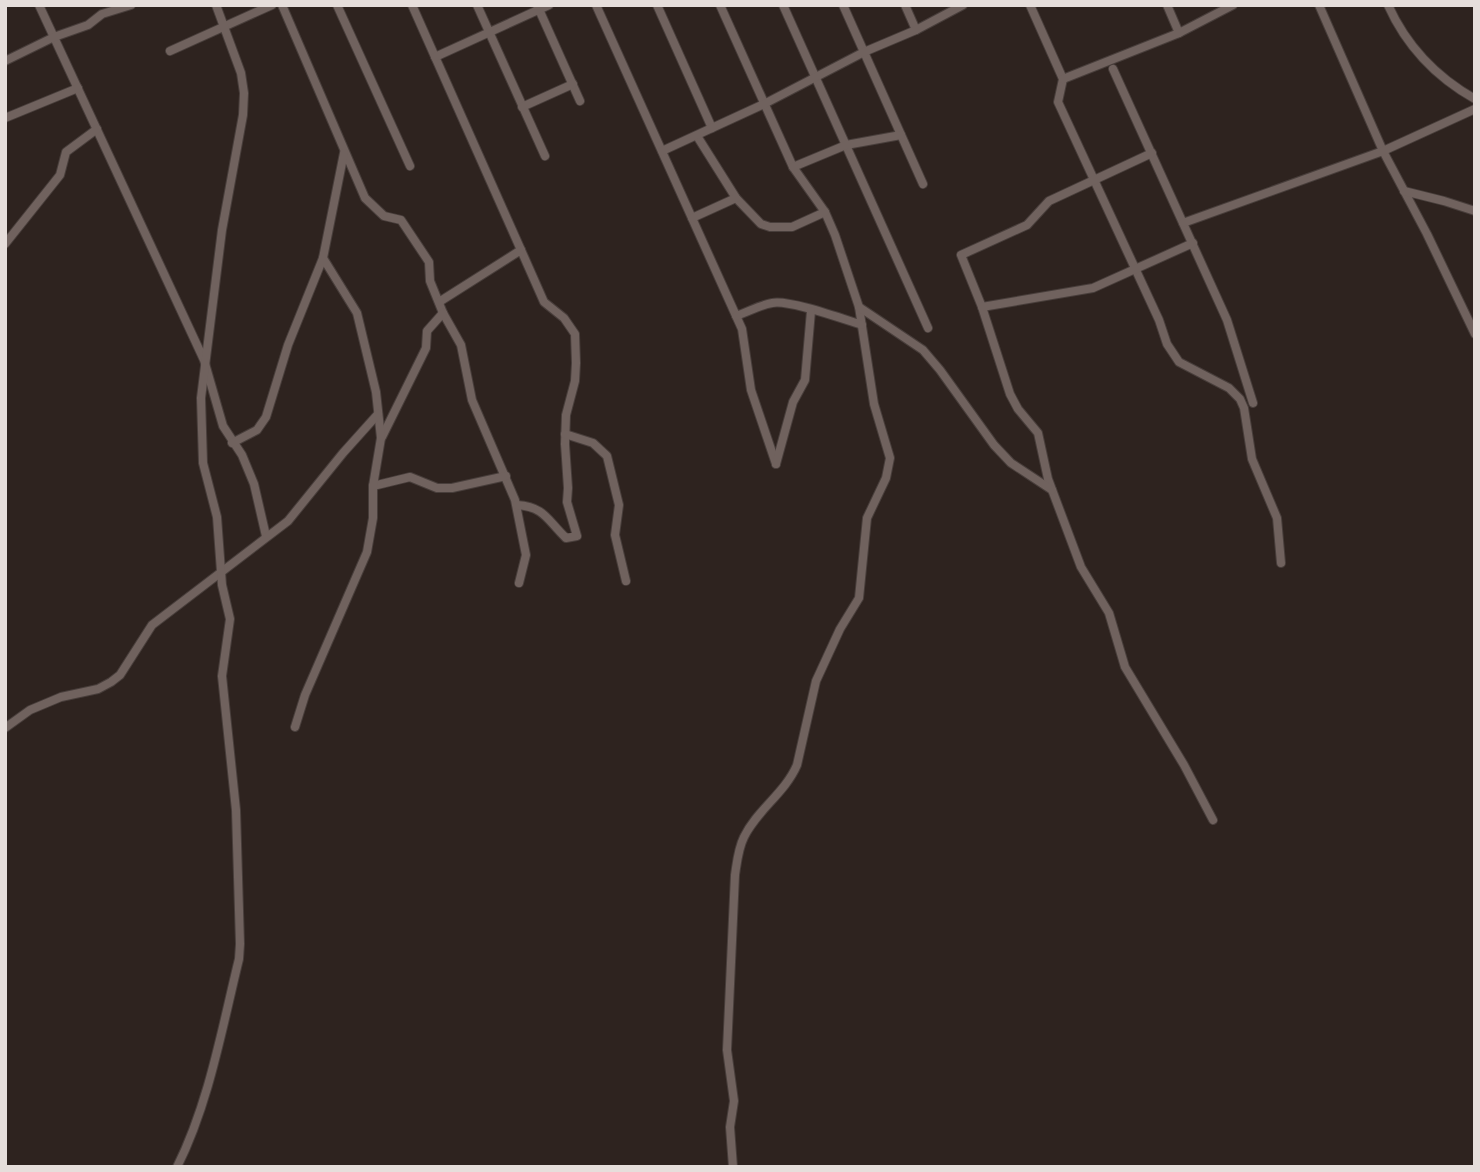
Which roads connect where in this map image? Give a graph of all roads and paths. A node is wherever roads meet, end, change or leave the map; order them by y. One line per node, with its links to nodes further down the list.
1 (39, 5): 29 (street)
2 (98, 5): 24 (street)
3 (131, 5): 24 (street)
4 (216, 5): 25 (street)
5 (272, 5): 25 (street)
6 (282, 5): 52 (street)
7 (338, 5): 55 (street)
8 (412, 5): 32 (street)
9 (477, 5): 27 (street)
10 (549, 5): 23 (street)
11 (596, 5): 51 (street)
12 (657, 5): 45 (street)
13 (720, 5): 41 (street)
14 (783, 5): 35 (street)
15 (843, 5): 31 (street)
16 (905, 5): 26 (street)
17 (963, 5): 26 (street)
18 (1030, 5): 36 (street)
19 (1167, 5): 28 (street)
20 (1233, 5): 28 (street)
21 (1319, 5): 50 (street)
22 (1388, 5): 39 (street)
23 (538, 7): 27 (street); 37 (street)
24 (102, 14): 29 (street)
25 (225, 26): 30 (street); 79 (street)
26 (915, 30): 31 (street)
27 (489, 32): 32 (street); 42 (street)
28 (1180, 33): 36 (street)
29 (54, 37): 33 (street); 38 (street)
30 (170, 51)
31 (864, 52): 35 (street); 47 (street)
32 (435, 57): 67 (street)
33 (5, 61)
34 (1113, 69): 53 (street)
35 (816, 77): 41 (street); 49 (street)
36 (1063, 79): 57 (street)
37 (573, 84): 40 (street); 42 (street)
38 (78, 88): 44 (street); 46 (street)
39 (1475, 99)
40 (580, 101)
41 (764, 104): 45 (street); 56 (street)
42 (522, 107): 54 (street)
43 (1475, 109): 50 (street)
44 (5, 118)
45 (712, 128): 48 (street)
46 (97, 129): 66 (street); 79 (street)
47 (901, 135): 49 (street); 58 (street)
48 (696, 136): 51 (street); 60 (street)
49 (846, 145): 56 (street); 77 (street)
50 (1383, 150): 59 (street); 64 (street)
51 (662, 151): 63 (street)
52 (344, 153): 68 (street); 70 (street)
53 (1152, 153): 57 (street); 64 (street)
54 (545, 156)
55 (410, 166)
56 (793, 167): 62 (street)
57 (1094, 180): 69 (street); 72 (street)
58 (923, 184)
59 (1404, 191): 61 (street); 78 (street)
60 (736, 198): 62 (street); 63 (street)
61 (1475, 211)
62 (825, 212): 71 (street)
63 (692, 218): 75 (street)
64 (1183, 223): 65 (street)
65 (1193, 243): 69 (street); 80 (street)
66 (5, 244)
67 (521, 250): 70 (street); 82 (street)
68 (323, 258): 81 (street); 84 (street)
69 (1136, 271): 72 (street); 90 (street)
70 (439, 302): 74 (street)
71 (859, 307): 76 (street); 87 (street)
72 (982, 307): 87 (street)
73 (811, 311): 75 (street); 75 (street); 76 (street)
74 (443, 313): 83 (street); 85 (street)
75 (736, 316)
76 (862, 325): 98 (street)
77 (928, 328)
78 (1475, 334)
79 (204, 360): 84 (street); 91 (street)
80 (1253, 403)
81 (378, 414): 83 (street); 89 (street)
82 (565, 434): 88 (street); 92 (street)
83 (381, 438): 86 (street)
84 (232, 443): 89 (street)
85 (506, 476): 86 (street); 88 (street)
86 (373, 486): 94 (street)
87 (1052, 489): 96 (street)
88 (517, 505): 93 (street)
89 (265, 536): 91 (street)
90 (1281, 563)
91 (221, 571): 95 (street); 97 (street)
92 (626, 581)
93 (519, 583)
94 (295, 727)
95 (5, 728)
96 (1213, 820)
97 (177, 1167)
98 (733, 1167)

